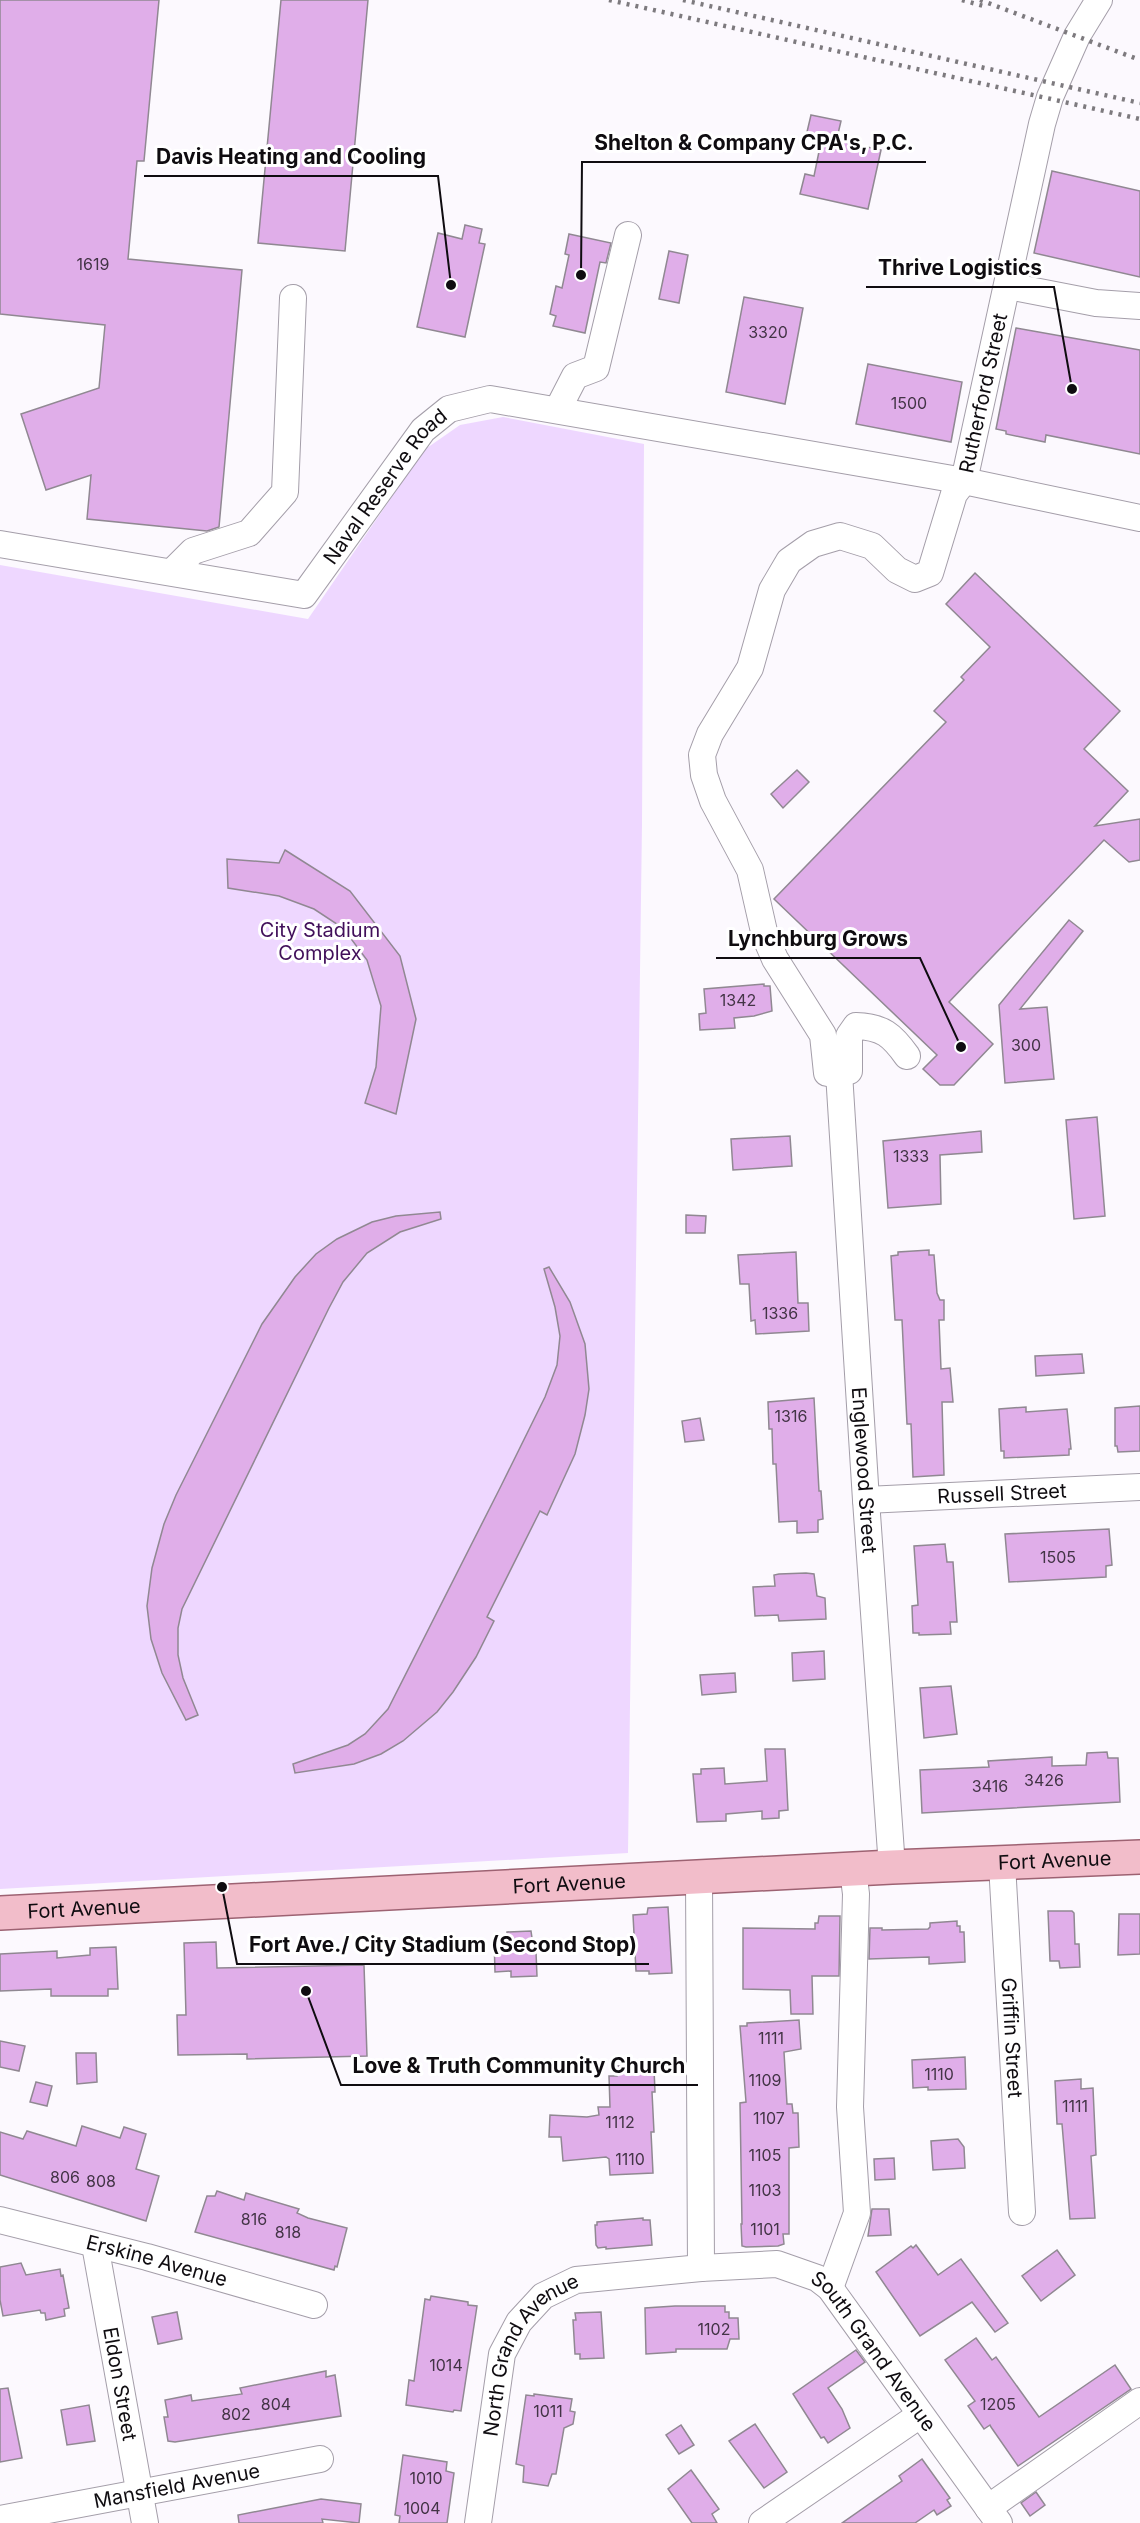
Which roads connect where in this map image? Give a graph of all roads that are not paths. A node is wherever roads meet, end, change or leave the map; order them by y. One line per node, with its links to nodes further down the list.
1 (1099, 0): 3 (street, Rutherford Street)
2 (628, 235): 6 (street)
3 (1008, 286): 5 (street); 7 (street, Rutherford Street)
4 (293, 298): 10 (street)
5 (1140, 306)
6 (558, 409): 7 (street, Naval Reserve Road); 10 (street, Naval Reserve Road)
7 (964, 481): 8 (street, Rutherford Street); 12 (street)
8 (1140, 518)
9 (0, 544): 10 (street, Naval Reserve Road)
10 (172, 572)
11 (907, 1056): 12 (street)
12 (839, 1072): 14 (street, Englewood Street)
13 (1140, 1487): 14 (street, Russell Street)
14 (866, 1500): 17 (street, Englewood Street)
15 (1140, 1857): 16 (main road, Fort Avenue)
16 (1002, 1863): 17 (main road, Fort Avenue); 21 (street, Griffin Street)
17 (892, 1867): 18 (main road, Fort Avenue)
18 (853, 1870): 19 (main road, Fort Avenue); 25 (street)
19 (699, 1877): 20 (main road, Fort Avenue); 24 (street)
20 (0, 1913)
21 (1022, 2212)
22 (0, 2220): 23 (street, Erskine Avenue)
23 (95, 2245): 26 (street, Erskine Avenue); 30 (street, Eldon Street)
24 (700, 2268): 25 (street, South Grand Avenue); 34 (street, North Grand Avenue)
25 (830, 2288): 28 (street, South Grand Avenue)
26 (314, 2305)
27 (1140, 2401): 31 (street)
28 (920, 2415): 31 (street, South Grand Avenue); 35 (street)
29 (320, 2459): 30 (street, Mansfield Avenue)
30 (139, 2494): 32 (street, Mansfield Avenue); 33 (street, Eldon Street)
31 (994, 2516)
32 (9, 2519)
33 (145, 2523)
34 (478, 2523)
35 (762, 2523)

